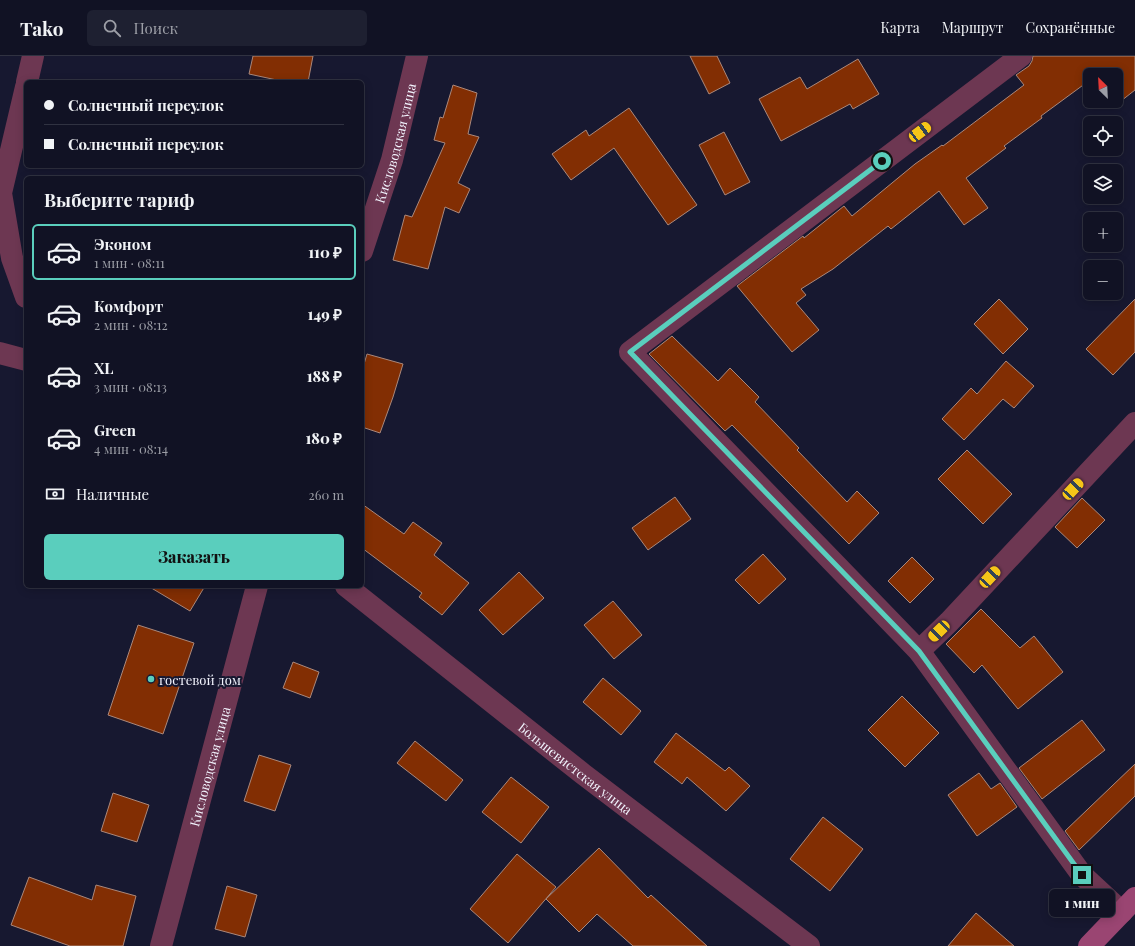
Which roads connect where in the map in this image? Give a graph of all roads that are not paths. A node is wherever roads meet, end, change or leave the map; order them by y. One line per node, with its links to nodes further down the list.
1 (33, 56): 4 (street)
2 (417, 56): 6 (street, Кисловодская улица)
3 (1021, 56): 13 (street)
4 (27, 80)
5 (24, 95): 7 (street)
6 (364, 246)
7 (24, 291)
8 (0, 353): 9 (street)
9 (24, 359)
10 (1135, 423): 13 (street)
11 (256, 588): 15 (street, Кисловодская улица)
12 (349, 588): 16 (street, Большевистская улица)
13 (919, 651): 14 (street)
14 (1129, 905): 17 (main road)
15 (161, 946)
16 (809, 946)
17 (1089, 946)

